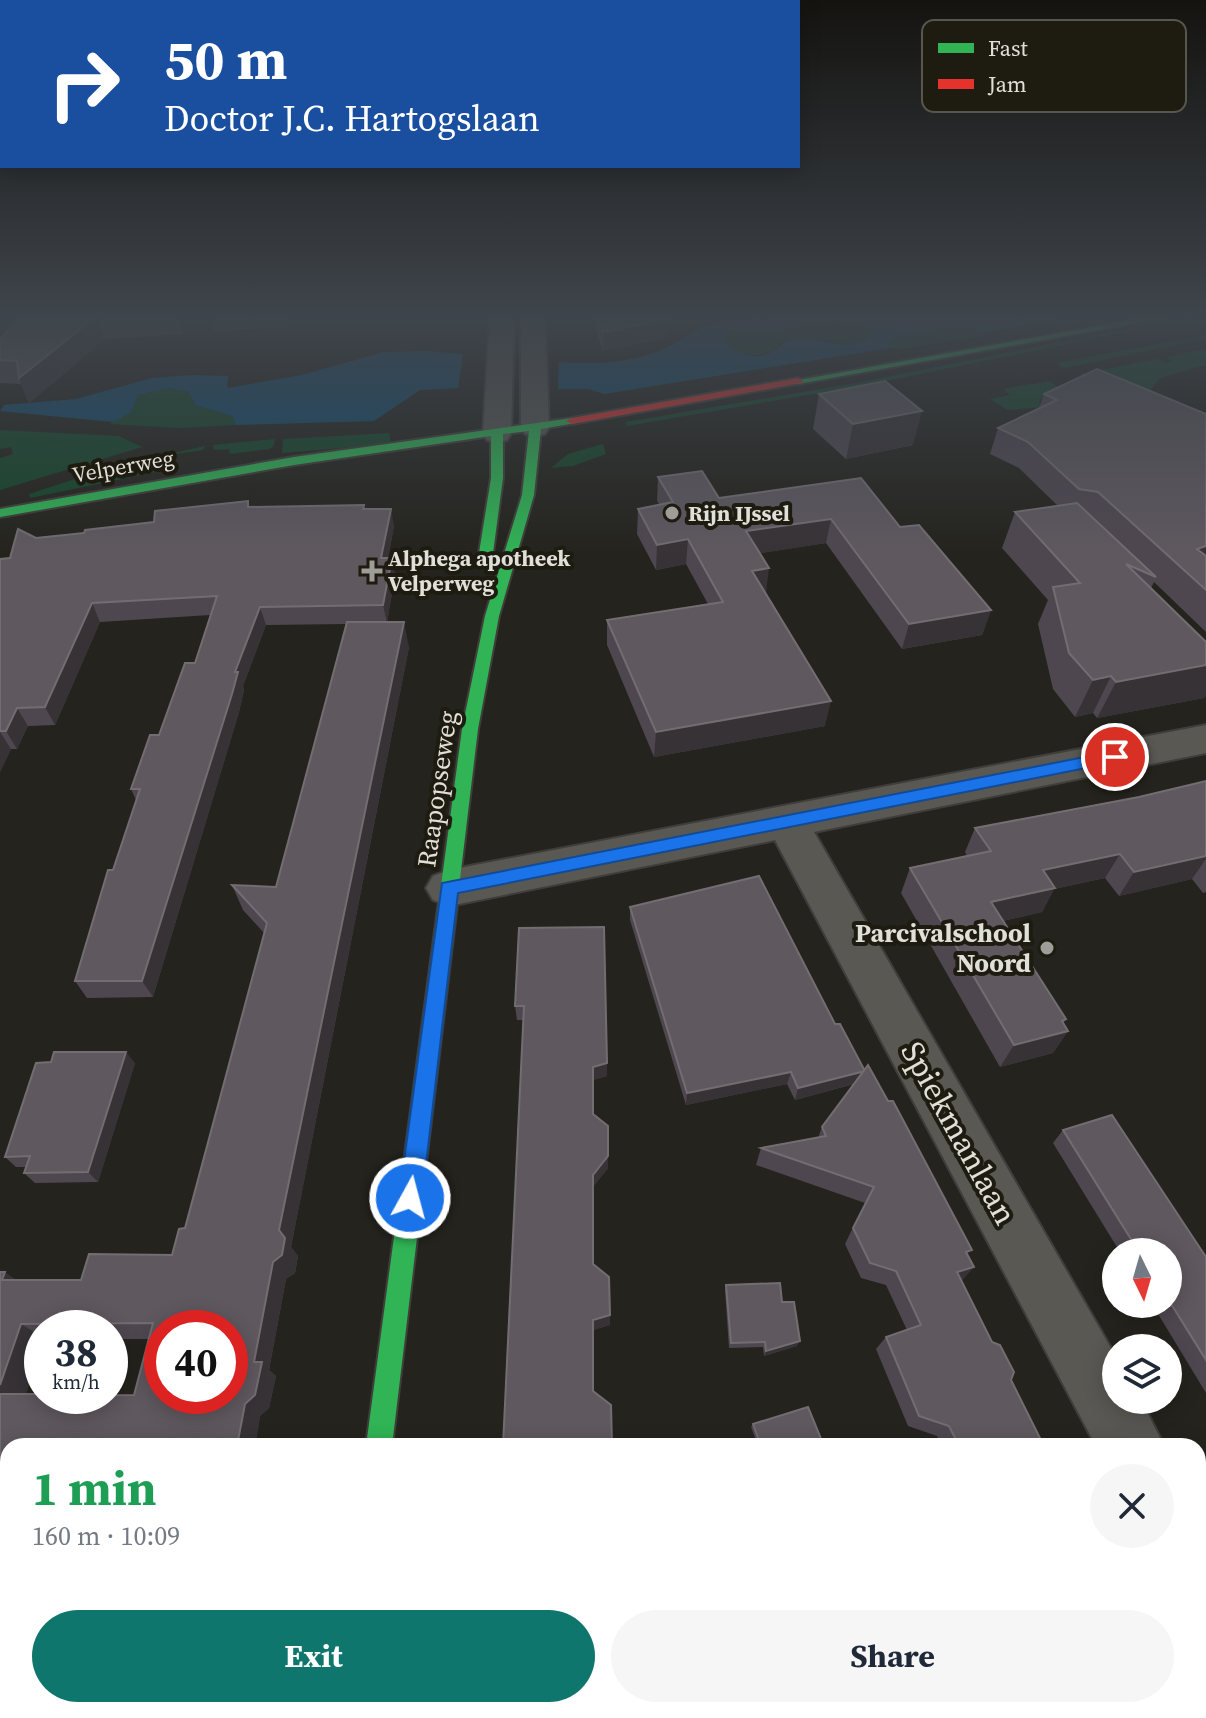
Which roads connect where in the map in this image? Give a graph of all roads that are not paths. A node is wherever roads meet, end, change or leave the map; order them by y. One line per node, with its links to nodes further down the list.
1 (496, 396): 5 (street)
2 (538, 396): 4 (street)
3 (781, 396): 4 (main road, Velperweg)
4 (540, 440): 5 (main road, Velperweg); 9 (main road, Raapopseweg)
5 (492, 446): 7 (main road, Velperweg); 9 (main road, Raapopseweg)
6 (383, 467): 7 (main road, Velperweg)
7 (255, 470): 8 (main road, Velperweg)
8 (0, 513)
9 (492, 616): 12 (main road, Raapopseweg)
10 (1206, 739): 11 (street)
11 (786, 821): 12 (street); 14 (street, Spiekmanlaan)
12 (449, 888): 13 (main road, Raapopseweg)
13 (380, 1438)
14 (1127, 1438)

